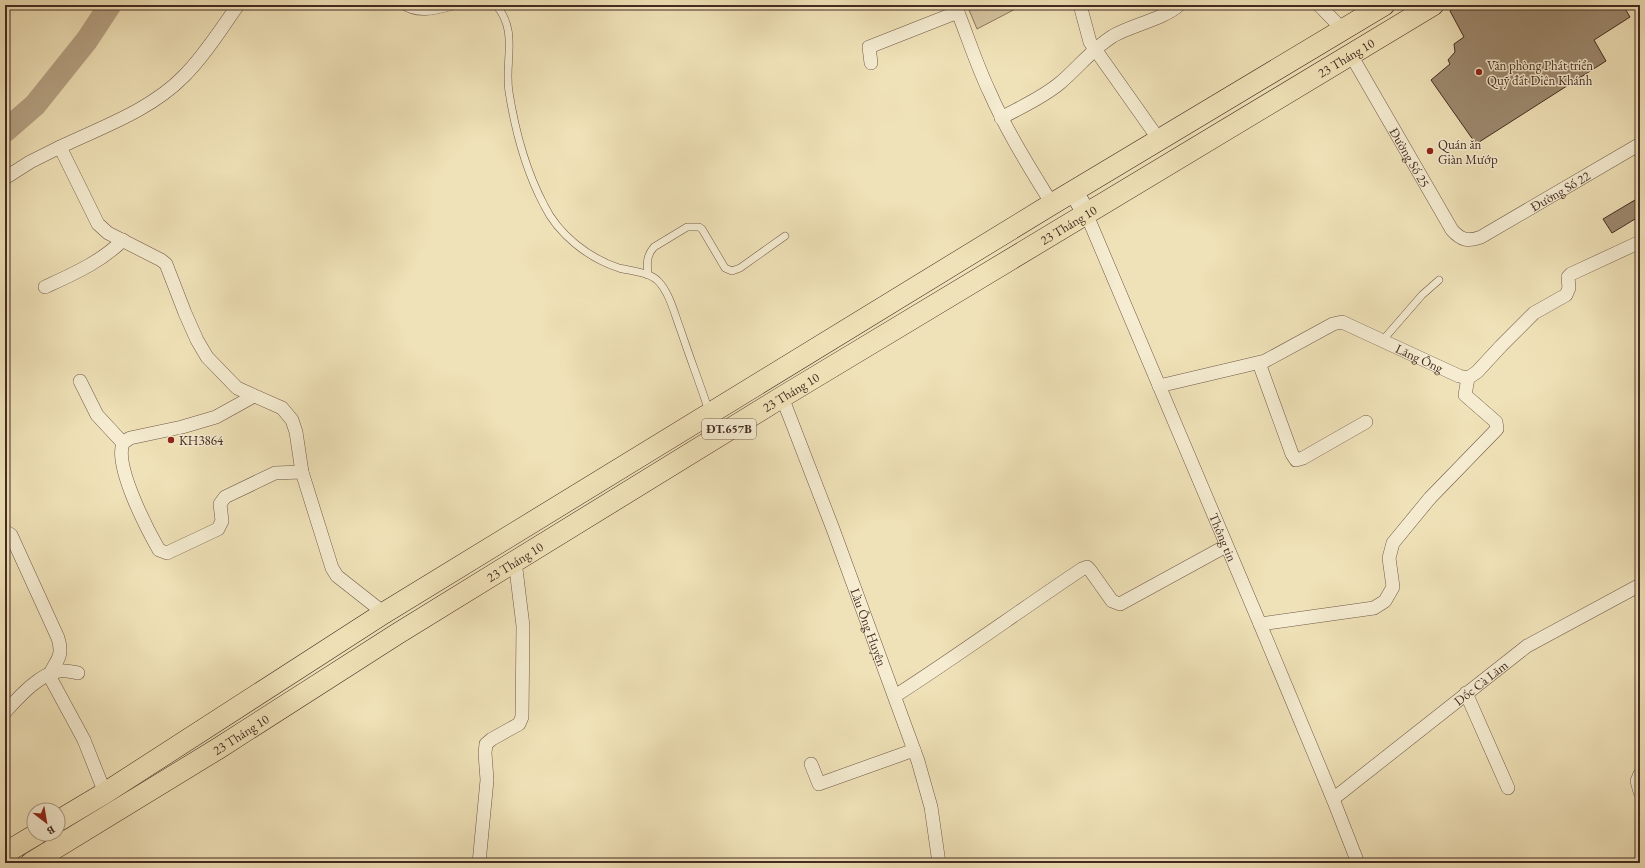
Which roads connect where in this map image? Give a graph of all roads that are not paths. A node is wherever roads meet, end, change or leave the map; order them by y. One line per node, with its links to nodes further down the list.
1 (238, 5): 17 (street)
2 (402, 5): 3 (lane)
3 (457, 5)
4 (496, 5): 27 (lane)
5 (1080, 5): 12 (street)
6 (1179, 5): 12 (street)
7 (1319, 5): 11 (street)
8 (1384, 5): 11 (main road, 23 Tháng 10 / ĐT.657B)
9 (1433, 5): 13 (main road, 23 Tháng 10 / ĐT.657B)
10 (956, 8): 14 (street); 15 (street)
11 (1342, 30): 16 (main road, 23 Tháng 10 / ĐT.657B)
12 (1095, 48): 15 (street); 16 (street)
13 (1351, 55): 22 (main road, 23 Tháng 10 / ĐT.657B); 24 (street, Đường Số 25)
14 (870, 63)
15 (1002, 118): 21 (street)
16 (1160, 141): 20 (main road, 23 Tháng 10 / ĐT.657B)
17 (60, 147): 19 (street); 25 (street)
18 (1638, 150): 24 (street, Đường Số 22)
19 (5, 178)
20 (1074, 192): 21 (main road, 23 Tháng 10 / ĐT.657B); 22 (main road)
21 (1052, 204): 37 (main road, 23 Tháng 10 / ĐT.657B)
22 (1086, 213): 34 (street, Thông tin); 36 (main road, 23 Tháng 10 / ĐT.657B)
23 (785, 236): 27 (lane)
24 (1481, 237)
25 (123, 240): 29 (street); 35 (street)
26 (1640, 242): 32 (street)
27 (648, 275): 37 (lane)
28 (1439, 280): 30 (lane)
29 (45, 287)
30 (1382, 341): 31 (street, Lăng Ông); 32 (street, Lăng Ông)
31 (1258, 363): 34 (street, Lăng Ông); 38 (street)
32 (1468, 378): 46 (street)
33 (80, 381): 39 (street)
34 (1159, 386): 42 (street, Thông tin)
35 (254, 396): 39 (street); 40 (street)
36 (782, 397): 43 (main road, 23 Tháng 10 / ĐT.657B); 51 (street, Lầu Ông Huyện)
37 (710, 412): 45 (main road, 23 Tháng 10 / ĐT.657B)
38 (1366, 422)
39 (123, 443): 40 (street)
40 (302, 472): 45 (street)
41 (5, 531): 49 (street)
42 (1226, 546): 46 (street, Thông tin); 51 (street)
43 (515, 561): 47 (main road, 23 Tháng 10 / ĐT.657B); 64 (street)
44 (1640, 585): 50 (street, Dốc Cà Lăm)
45 (384, 612): 47 (main road); 58 (main road, 23 Tháng 10 / ĐT.657B)
46 (1260, 624): 59 (street, Thông tin)
47 (397, 634): 63 (main road, 23 Tháng 10 / ĐT.657B)
48 (78, 673): 49 (street)
49 (50, 674): 52 (street); 58 (street)
50 (1466, 694): 56 (street); 59 (street, Dốc Cà Lăm)
51 (895, 696): 53 (street, Lầu Ông Huyện)
52 (5, 712)
53 (914, 750): 54 (street); 65 (street, Lầu Ông Huyện)
54 (811, 764)
55 (1640, 774): 57 (street)
56 (1508, 788)
57 (1640, 792)
58 (105, 793): 60 (main road, 23 Tháng 10 / ĐT.657B)
59 (1333, 800): 66 (street, Thông tin)
60 (66, 816)
61 (26, 841): 62 (main road)
62 (5, 853)
63 (31, 863)
64 (479, 863)
65 (938, 863)
66 (1358, 863)

